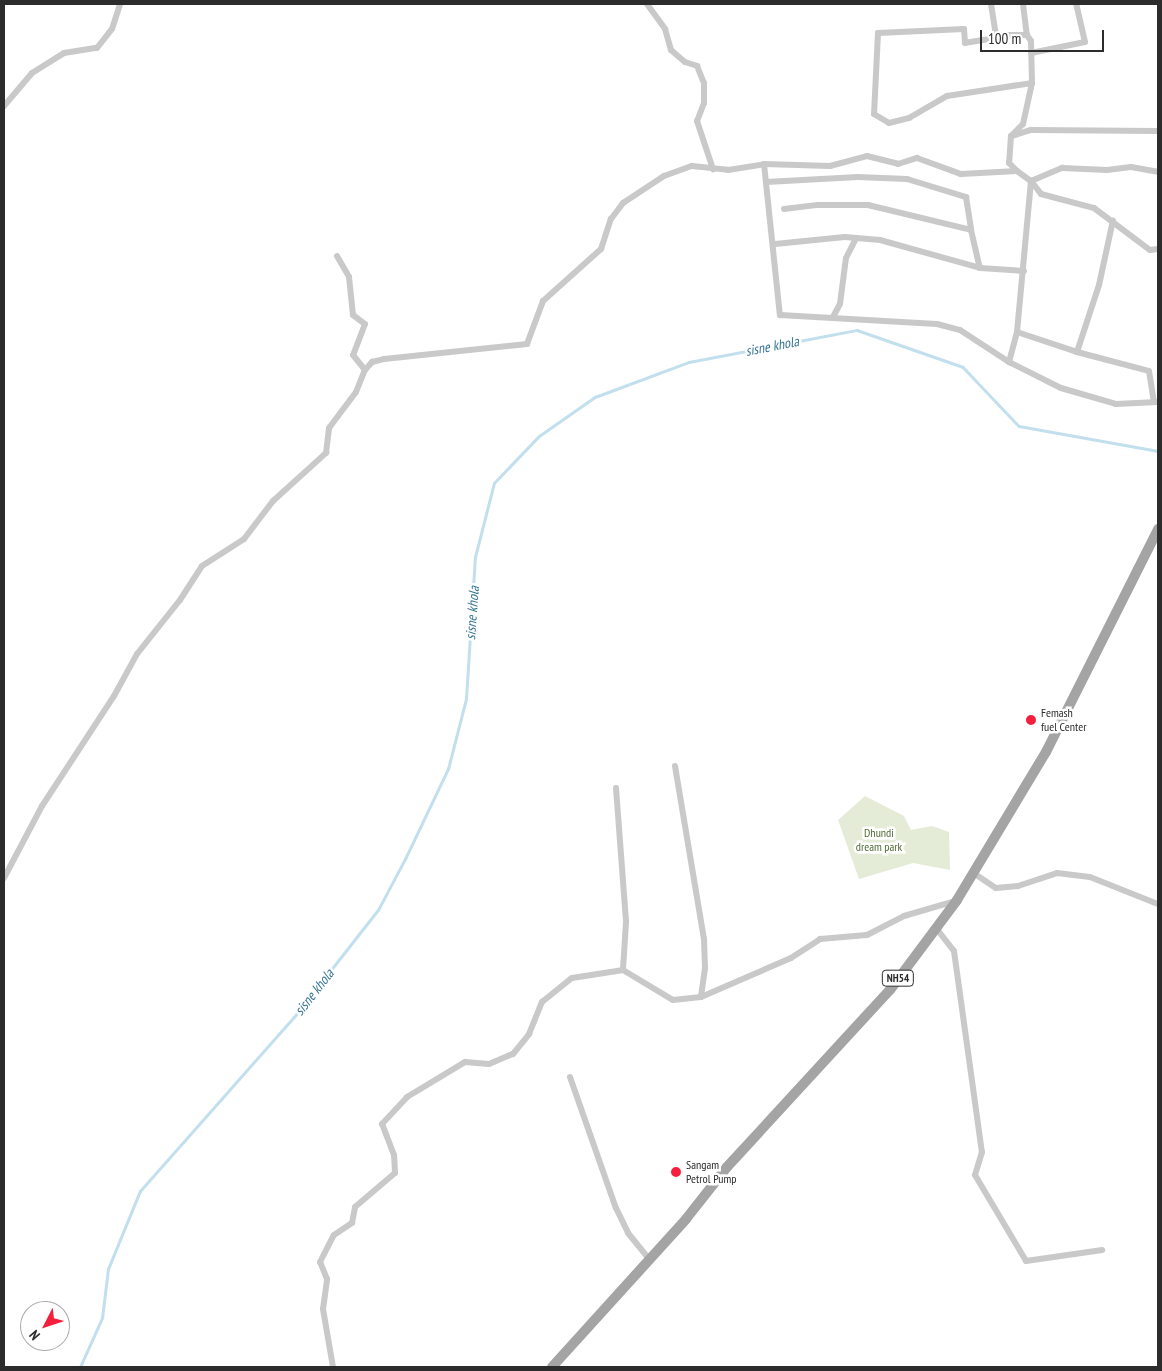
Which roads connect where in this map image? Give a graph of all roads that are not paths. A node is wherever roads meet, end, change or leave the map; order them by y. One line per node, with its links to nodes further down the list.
1 (120, 4): 10 (street)
2 (647, 4): 14 (street)
3 (991, 4): 7 (street)
4 (1023, 4): 6 (street)
5 (1076, 4): 8 (street)
6 (1027, 35): 7 (street); 8 (street)
7 (1002, 37): 9 (street)
8 (1031, 53): 9 (street)
9 (1032, 83): 12 (street)
10 (4, 106)
11 (1158, 131): 12 (street)
12 (1011, 136): 15 (street)
13 (764, 164): 14 (street); 15 (street); 17 (street)
14 (713, 169): 32 (street)
15 (1017, 171): 18 (street)
16 (1158, 172): 18 (street)
17 (766, 182): 21 (street); 23 (street)
18 (1031, 182): 20 (street); 27 (street)
19 (784, 210): 21 (street)
20 (1113, 220): 24 (street); 30 (street)
21 (971, 230): 26 (street)
22 (856, 238): 23 (street); 26 (street); 28 (street)
23 (775, 244): 28 (street)
24 (1158, 249)
25 (337, 256): 32 (street)
26 (980, 268): 27 (street)
27 (1024, 271): 29 (street)
28 (833, 318): 31 (street)
29 (1017, 332): 30 (street); 31 (street)
30 (1076, 352): 33 (street)
31 (1009, 362): 33 (street)
32 (365, 370): 38 (street)
33 (1156, 402)
34 (1158, 529): 37 (main road, NH54)
35 (675, 766): 43 (street)
36 (616, 788): 42 (street)
37 (975, 874): 39 (main road, NH54); 40 (street)
38 (4, 878)
39 (957, 900): 41 (main road, NH54); 43 (street)
40 (1158, 904)
41 (936, 928): 45 (street); 46 (main road, NH54)
42 (624, 970): 43 (street); 47 (street)
43 (701, 996)
44 (570, 1077): 46 (street)
45 (1102, 1250)
46 (649, 1258): 48 (main road, NH54)
47 (333, 1367)
48 (552, 1367)

